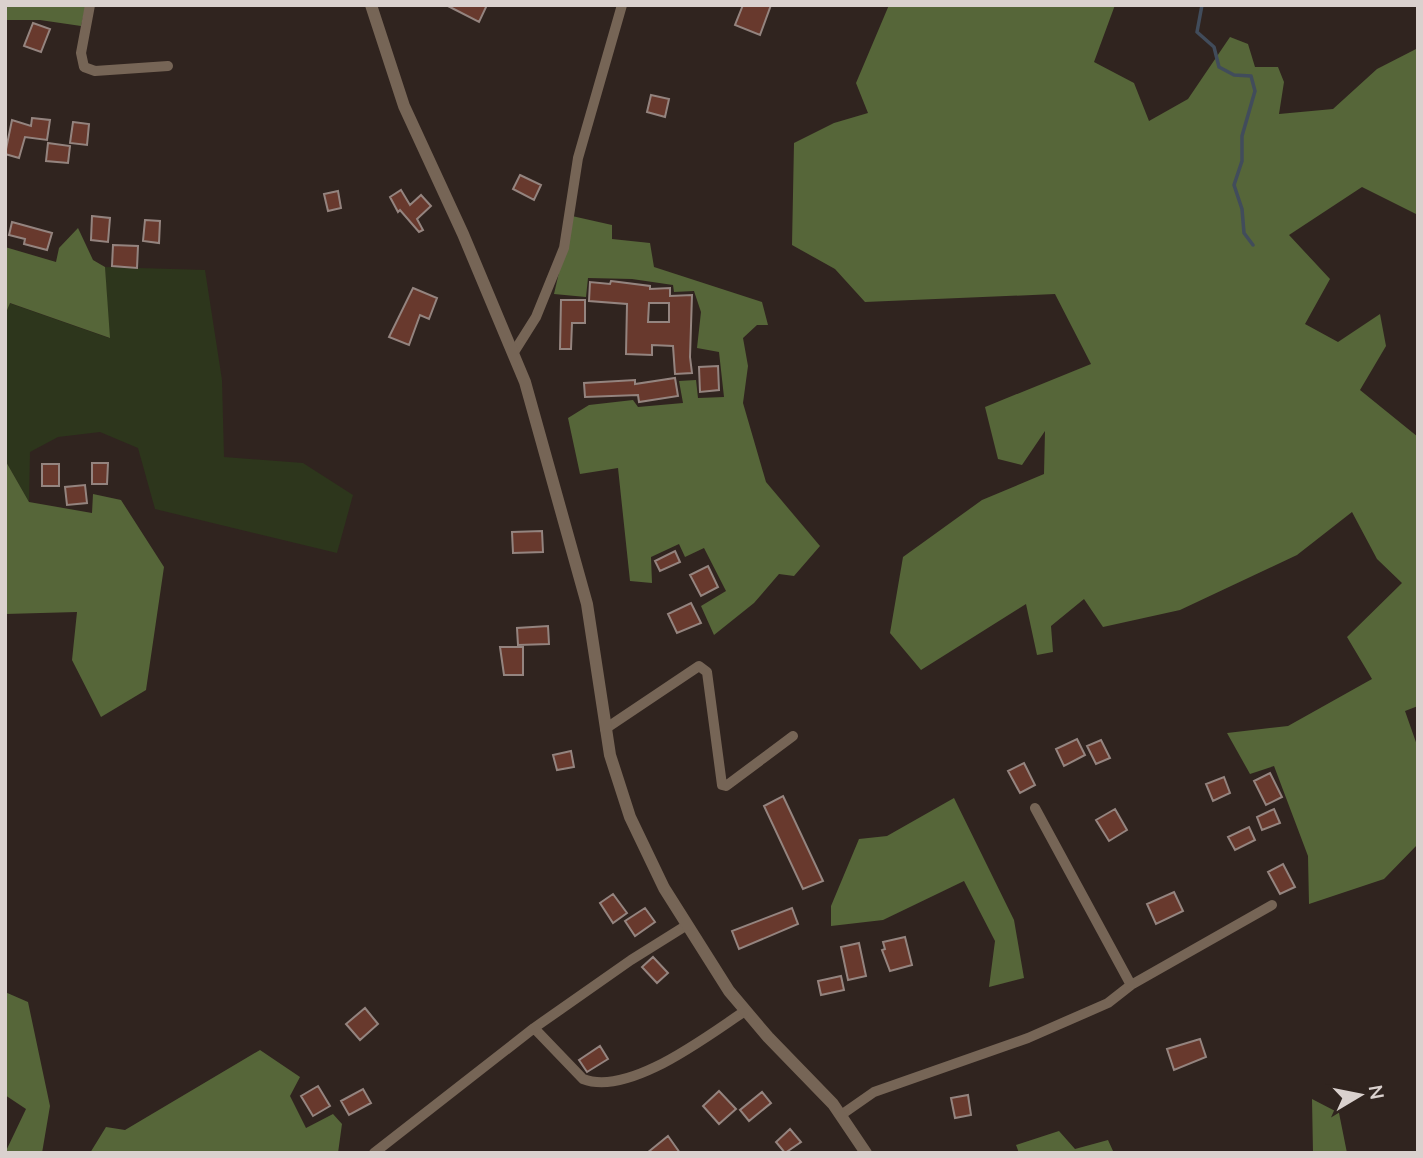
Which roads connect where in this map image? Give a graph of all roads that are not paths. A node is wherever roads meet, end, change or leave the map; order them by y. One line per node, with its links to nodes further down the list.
1 (90, 5): 4 (street)
2 (371, 5): 5 (street)
3 (622, 5): 5 (street)
4 (168, 66)
5 (514, 352): 6 (street)
6 (605, 729): 7 (street); 10 (street)
7 (793, 736)
8 (1035, 808): 11 (street)
9 (1272, 905): 11 (street)
10 (687, 925): 12 (street); 13 (street)
11 (1131, 985): 14 (street)
12 (745, 1012): 13 (street); 14 (street)
13 (534, 1028): 15 (street)
14 (841, 1115): 16 (street)
15 (374, 1153)
16 (866, 1153)

